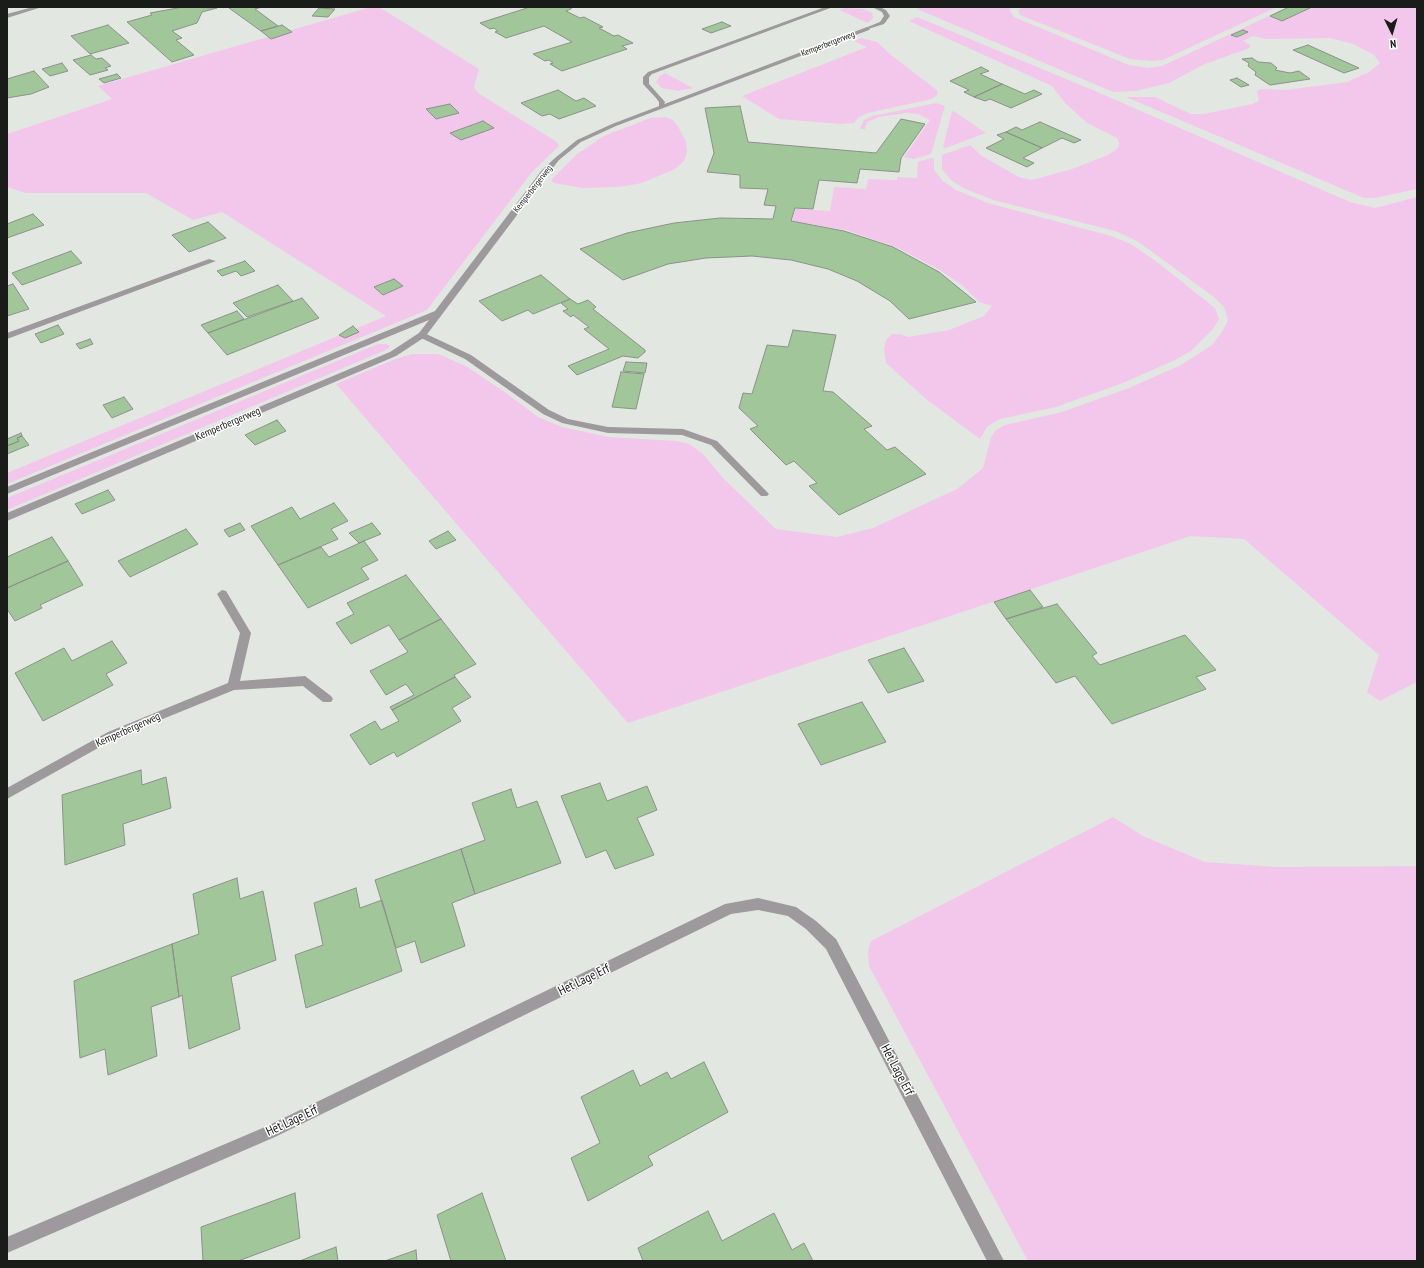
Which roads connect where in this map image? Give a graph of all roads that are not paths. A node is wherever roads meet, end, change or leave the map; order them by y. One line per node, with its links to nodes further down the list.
1 (39, 7): 4 (street)
2 (830, 7): 5 (street)
3 (875, 7): 5 (street, Kemperbergerweg)
4 (7, 16)
5 (661, 107): 7 (street, Kemperbergerweg)
6 (212, 261): 10 (street)
7 (438, 313): 8 (street, Kemperbergerweg); 9 (street, Kemperbergerweg)
8 (411, 324): 9 (street); 11 (street, Kemperbergerweg)
9 (422, 335): 12 (street); 13 (street, Kemperbergerweg)
10 (7, 336)
11 (7, 491)
12 (764, 494)
13 (7, 517)
14 (222, 594): 15 (street)
15 (233, 686): 16 (street, Kemperbergerweg); 17 (street, Kemperbergerweg)
16 (328, 699)
17 (7, 794)
18 (7, 1245): 19 (street, Het Lage Erf)
19 (996, 1261)

